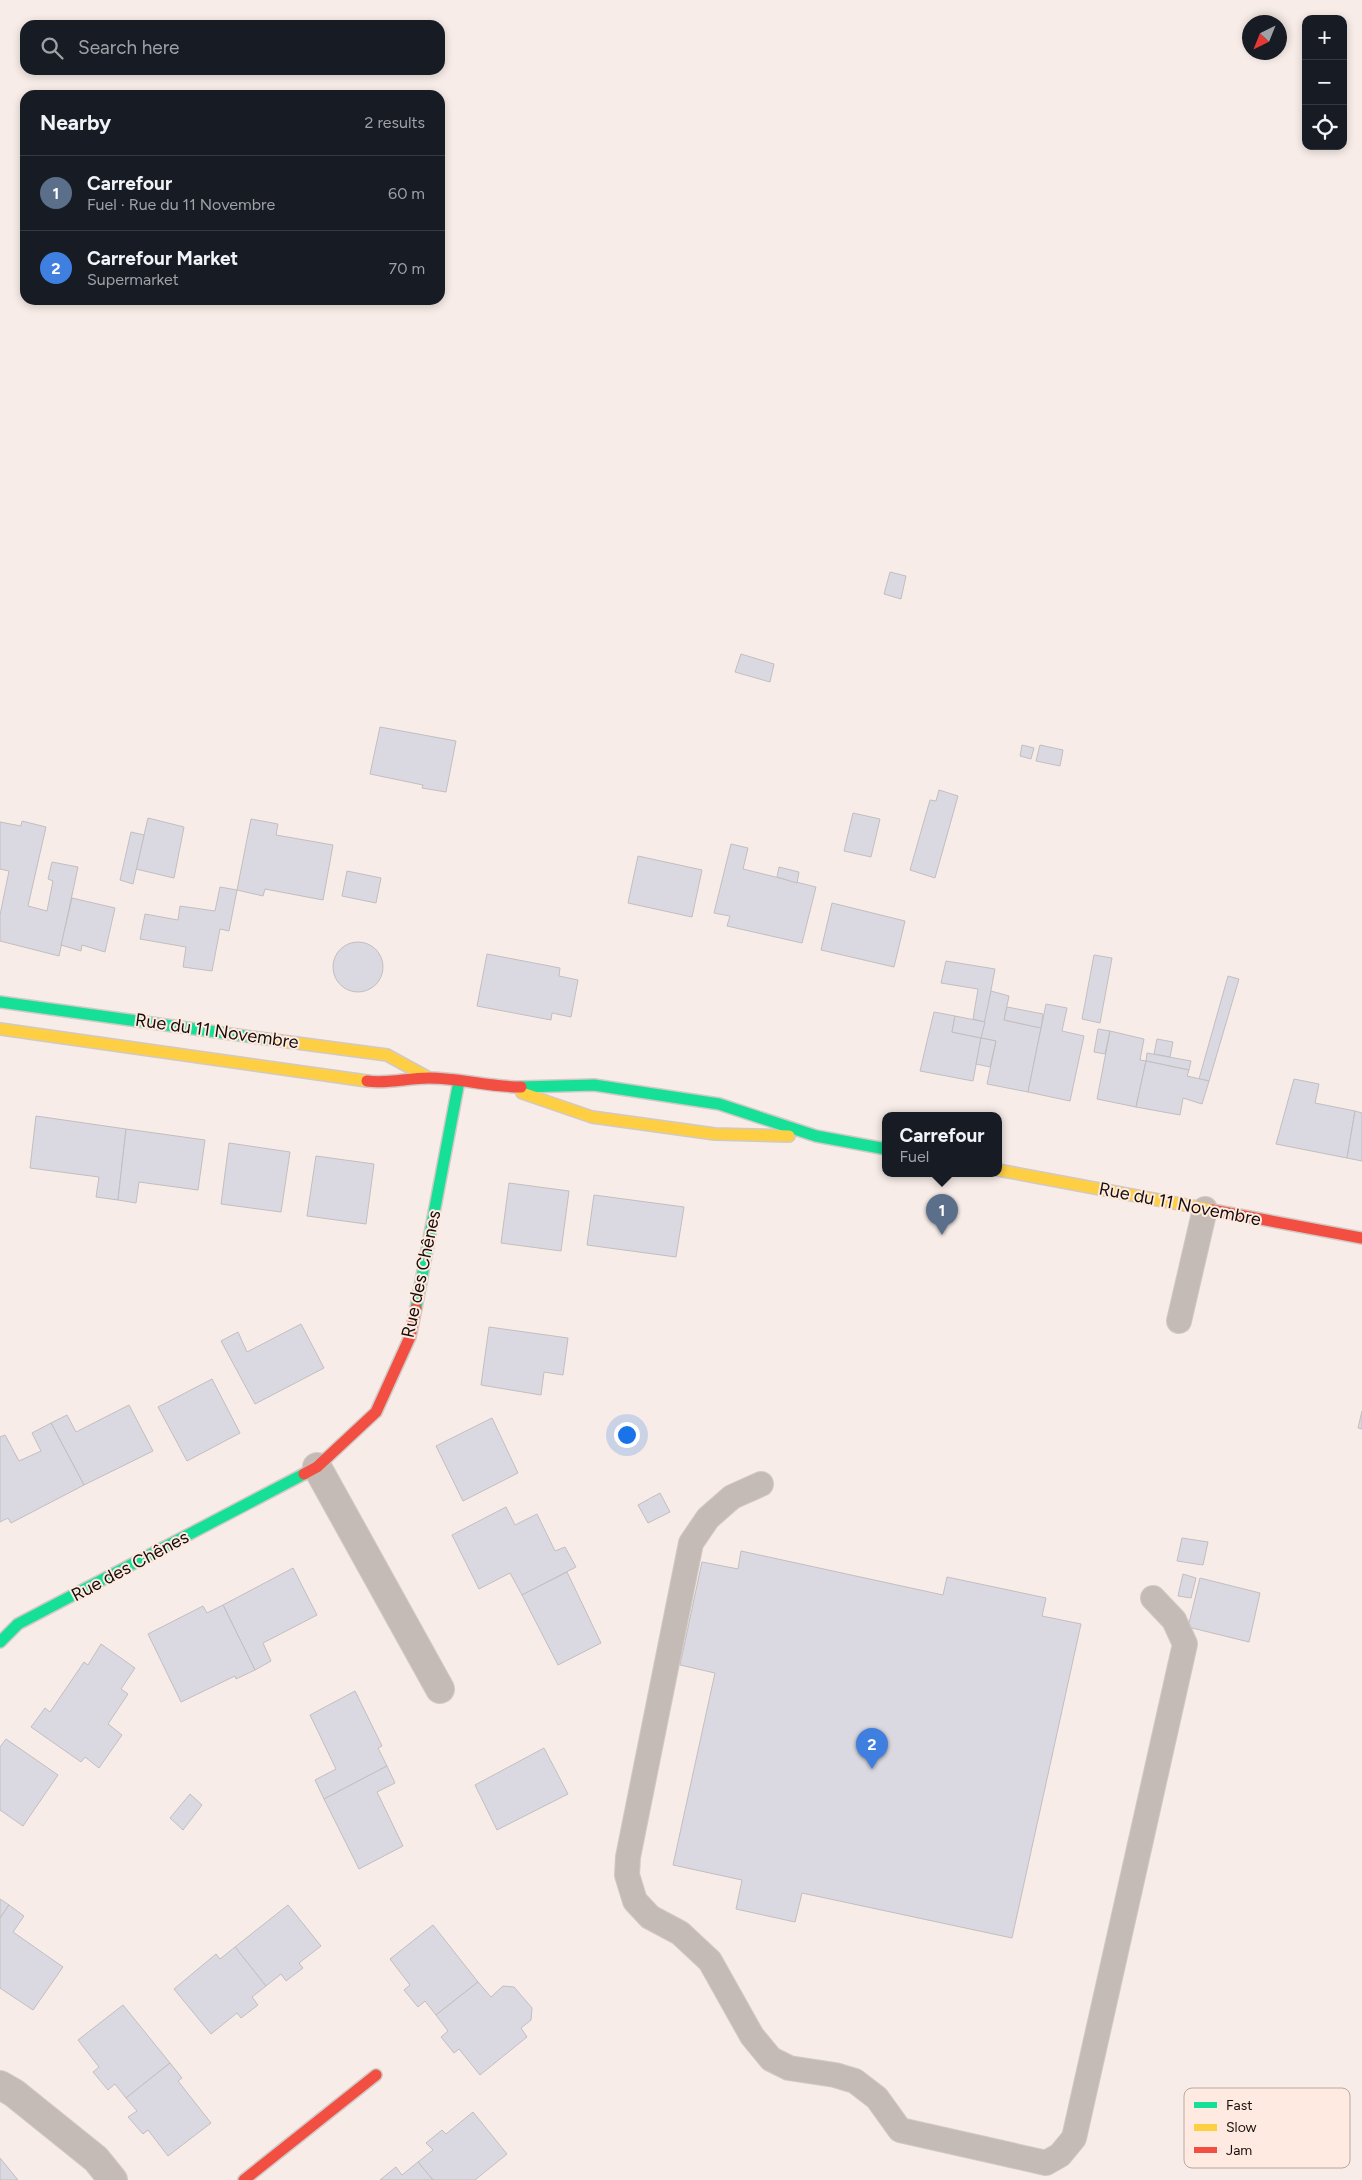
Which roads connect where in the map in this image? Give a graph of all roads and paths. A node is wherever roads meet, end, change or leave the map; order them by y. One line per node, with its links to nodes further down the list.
1 (0, 1002): 3 (main road, Rue du 11 Novembre)
2 (0, 1030): 3 (main road, Rue du 11 Novembre)
3 (429, 1078): 4 (main road, Rue du 11 Novembre)
4 (459, 1081): 5 (main road, Rue du 11 Novembre); 12 (main road, Rue des Chênes)
5 (504, 1087): 6 (main road, Rue du 11 Novembre); 6 (main road, Rue du 11 Novembre)
6 (816, 1136): 7 (main road, Rue du 11 Novembre)
7 (882, 1148)
8 (1002, 1171): 9 (main road, Rue du 11 Novembre)
9 (1205, 1209): 10 (main road, Rue du 11 Novembre); 11 (lane)
10 (1362, 1238)
11 (1178, 1321)
12 (317, 1467): 15 (main road, Rue des Chênes); 16 (street)
13 (761, 1484): 14 (lane)
14 (1153, 1598)
15 (0, 1642)
16 (440, 1689)
17 (376, 2075): 20 (main road)
18 (0, 2084): 19 (street)
19 (113, 2180)
20 (244, 2180)

